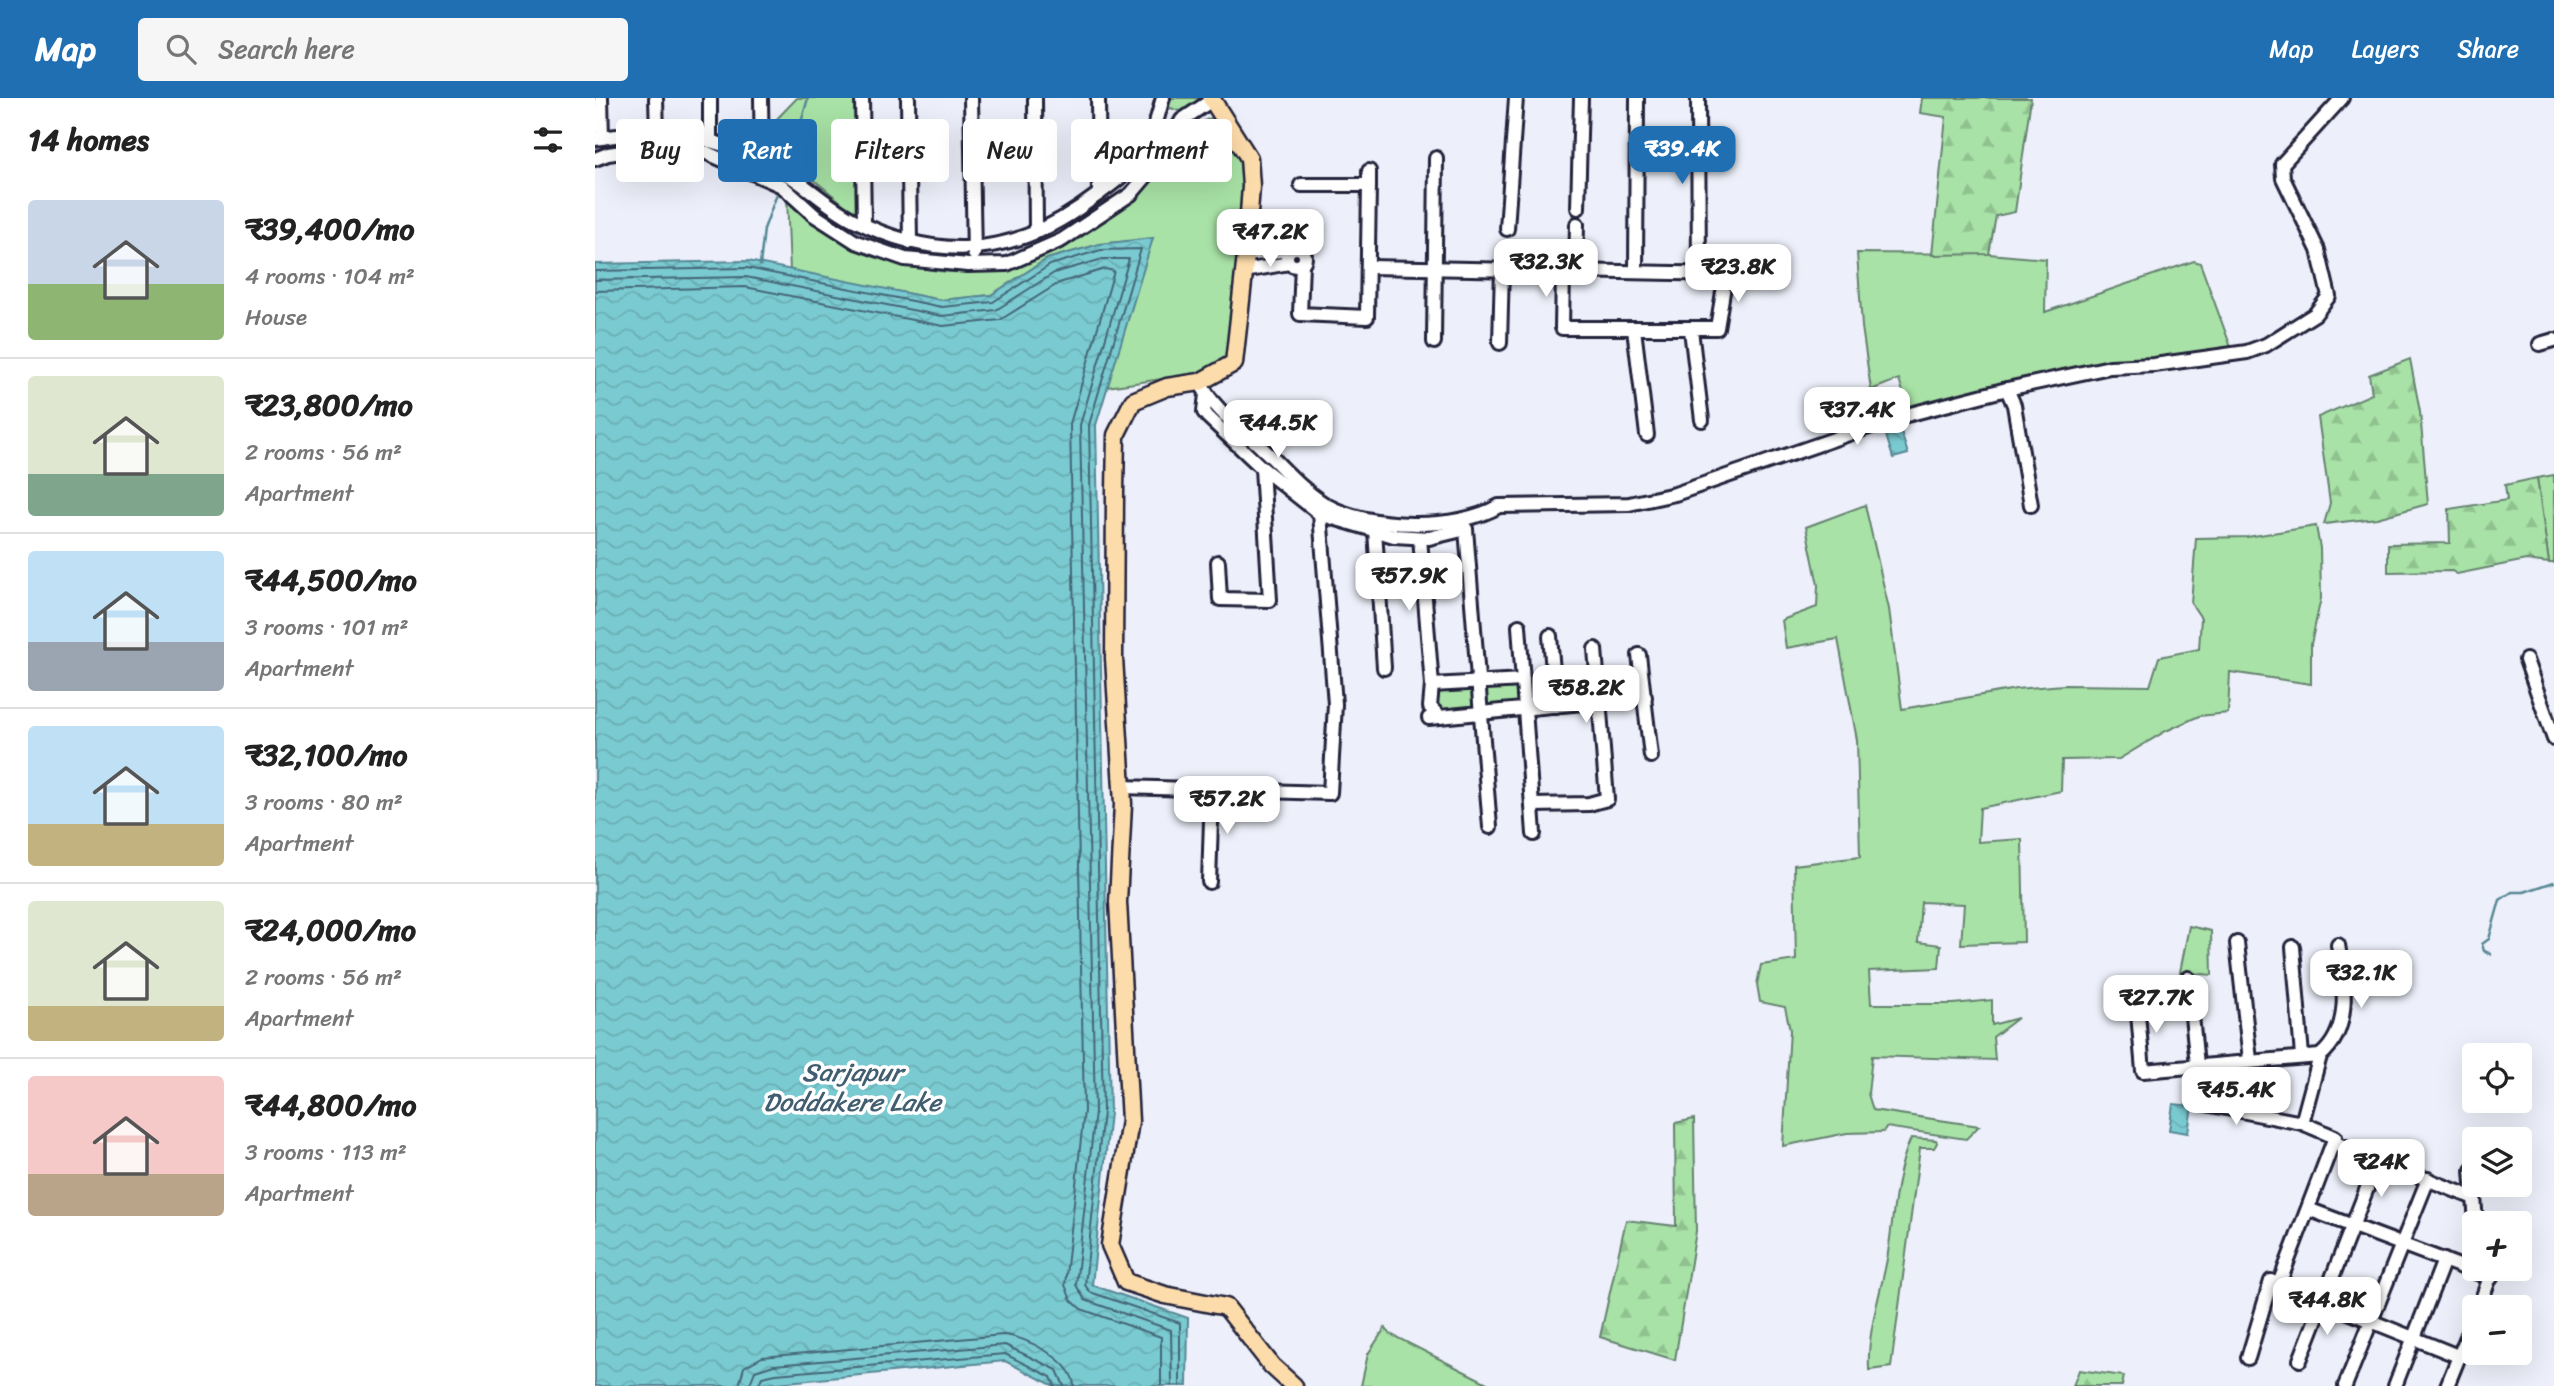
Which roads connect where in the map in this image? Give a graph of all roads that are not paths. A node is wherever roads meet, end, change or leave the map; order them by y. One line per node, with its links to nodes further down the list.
1 (601, 98): 20 (street)
2 (656, 98): 17 (street)
3 (710, 98): 22 (street)
4 (761, 98): 18 (street)
5 (862, 98): 32 (street)
6 (908, 98): 36 (street)
7 (971, 98): 37 (street)
8 (1035, 98): 35 (street)
9 (1098, 98): 30 (street)
10 (1163, 98): 30 (street)
11 (1516, 98): 34 (street)
12 (1581, 98): 31 (street)
13 (1637, 98): 45 (street)
14 (1698, 98): 46 (street)
15 (2342, 98): 52 (street)
16 (1211, 99): 38 (main road); 39 (street)
17 (657, 119)
18 (761, 119)
19 (616, 137): 20 (street)
20 (598, 139)
21 (704, 140): 22 (street)
22 (710, 141): 23 (street)
23 (718, 144)
24 (1436, 158): 41 (street)
25 (595, 159): 39 (street)
26 (1369, 171): 29 (street)
27 (799, 182): 32 (street)
28 (1301, 185): 29 (street)
29 (1369, 186): 40 (street)
30 (1099, 194): 35 (street)
31 (1578, 208)
32 (864, 223): 36 (street)
33 (1577, 224): 44 (street)
34 (1507, 229)
35 (1036, 232): 37 (street)
36 (910, 242): 37 (street)
37 (973, 247): 39 (street)
38 (1245, 263): 40 (street); 51 (main road)
39 (974, 265)
40 (1369, 267): 41 (street)
41 (1433, 267): 42 (street); 49 (street)
42 (1502, 269): 43 (street); 50 (street)
43 (1563, 271): 44 (street); 47 (street)
44 (1576, 271): 45 (street)
45 (1636, 272): 46 (street)
46 (1699, 273): 48 (street)
47 (1634, 329): 48 (street); 54 (street)
48 (1691, 330): 53 (street)
49 (1433, 342)
50 (1500, 343)
51 (1203, 388): 52 (street); 55 (street); 77 (main road)
52 (2007, 389): 56 (street)
53 (1702, 420)
54 (1647, 435)
55 (1262, 468): 57 (street); 60 (street)
56 (2031, 505)
57 (1320, 514): 58 (street); 78 (street)
58 (1374, 530): 59 (street); 66 (street)
59 (1420, 538): 68 (street); 69 (street)
60 (1218, 562)
61 (1520, 626): 67 (street)
62 (1550, 636): 72 (street)
63 (1595, 649): 71 (street)
64 (1639, 655): 70 (street)
65 (2526, 660): 75 (street)
66 (1384, 668)
67 (1523, 680): 68 (street); 73 (street)
68 (1478, 683): 69 (street); 74 (street)
69 (1431, 685): 74 (street)
70 (1645, 697): 71 (street); 76 (street)
71 (1601, 701): 72 (street); 79 (street)
72 (1556, 706): 73 (street)
73 (1525, 709): 74 (street); 79 (street)
74 (1481, 714): 80 (street)
75 (2554, 739)
76 (1651, 756)
77 (1121, 787): 78 (street); 113 (main road)
78 (1212, 789): 82 (street)
79 (1532, 805): 81 (street)
80 (1490, 827)
81 (1534, 834)
82 (1209, 882)
83 (2237, 943): 92 (street)
84 (2338, 945): 87 (street)
85 (2293, 947): 90 (street)
86 (2363, 969): 87 (street)
87 (2342, 973): 91 (street)
88 (2188, 978): 93 (street)
89 (2137, 1002): 93 (street)
90 (2302, 1056): 91 (street); 92 (street)
91 (2320, 1056): 94 (street)
92 (2250, 1060): 93 (street)
93 (2197, 1067): 94 (street)
94 (2302, 1123): 95 (street)
95 (2333, 1142): 96 (street); 99 (street)
96 (2378, 1160): 97 (street); 101 (street)
97 (2428, 1179): 98 (street); 102 (street)
98 (2474, 1198): 100 (street)
99 (2308, 1209): 101 (street); 105 (street)
100 (2475, 1211)
101 (2353, 1225): 102 (street); 106 (street)
102 (2402, 1244): 103 (street); 107 (street)
103 (2444, 1260): 104 (street); 108 (street)
104 (2462, 1265)
105 (2280, 1284): 106 (street); 111 (street)
106 (2324, 1301): 107 (street); 112 (street)
107 (2370, 1319): 108 (street); 114 (street)
108 (2415, 1337): 110 (street); 115 (street)
109 (2462, 1347): 110 (street)
110 (2458, 1356): 116 (street)
111 (2248, 1358)
112 (2300, 1360)
113 (1294, 1386)
114 (2345, 1386)
115 (2395, 1386)
116 (2447, 1386)

